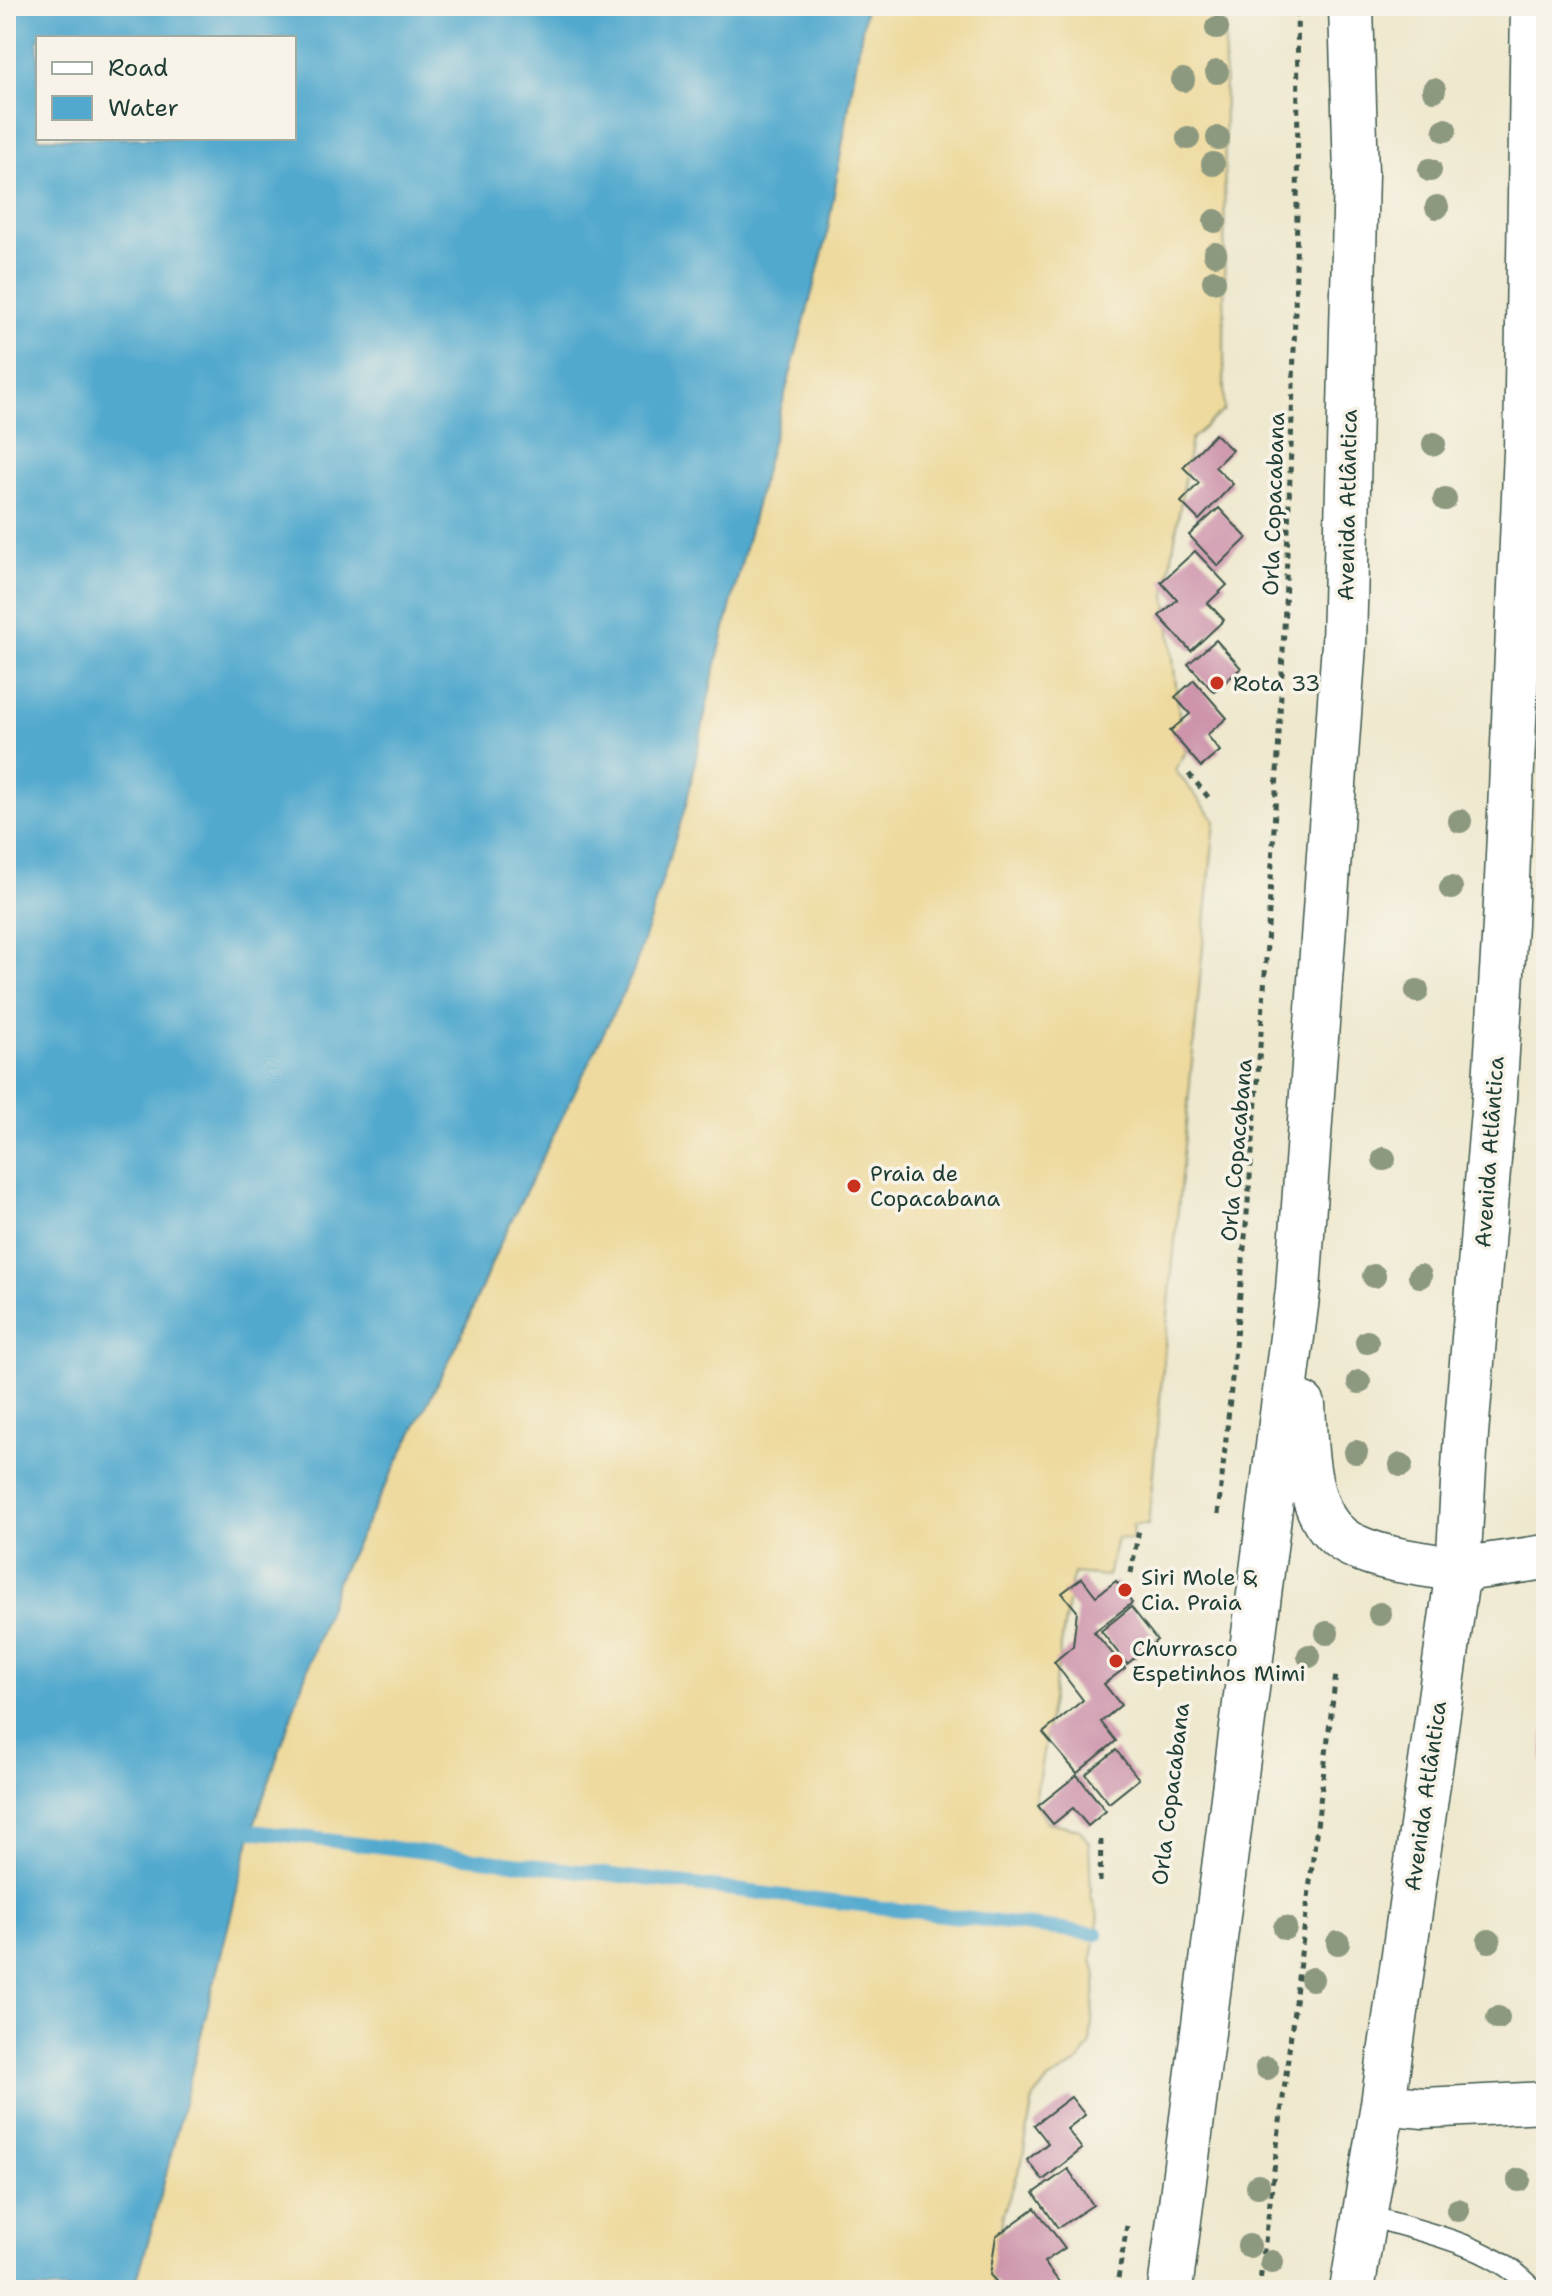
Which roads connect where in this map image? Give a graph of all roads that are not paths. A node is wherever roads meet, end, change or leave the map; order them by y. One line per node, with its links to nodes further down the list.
1 (1351, 6): 5 (main road, Avenida Atlântica)
2 (1533, 6): 3 (main road, Avenida Atlântica)
3 (1537, 313): 4 (main road, Avenida Atlântica)
4 (1536, 451): 7 (main road, Avenida Atlântica)
5 (1298, 1290): 7 (main road); 11 (main road, Avenida Atlântica)
6 (1546, 1557): 7 (main road)
7 (1458, 1570): 9 (main road, Avenida Atlântica)
8 (1546, 2102): 9 (street)
9 (1383, 2104): 10 (main road, Avenida Atlântica)
10 (1365, 2215): 12 (main road, Avenida Atlântica); 13 (lane)
11 (1170, 2290)
12 (1352, 2290)
13 (1534, 2290)

